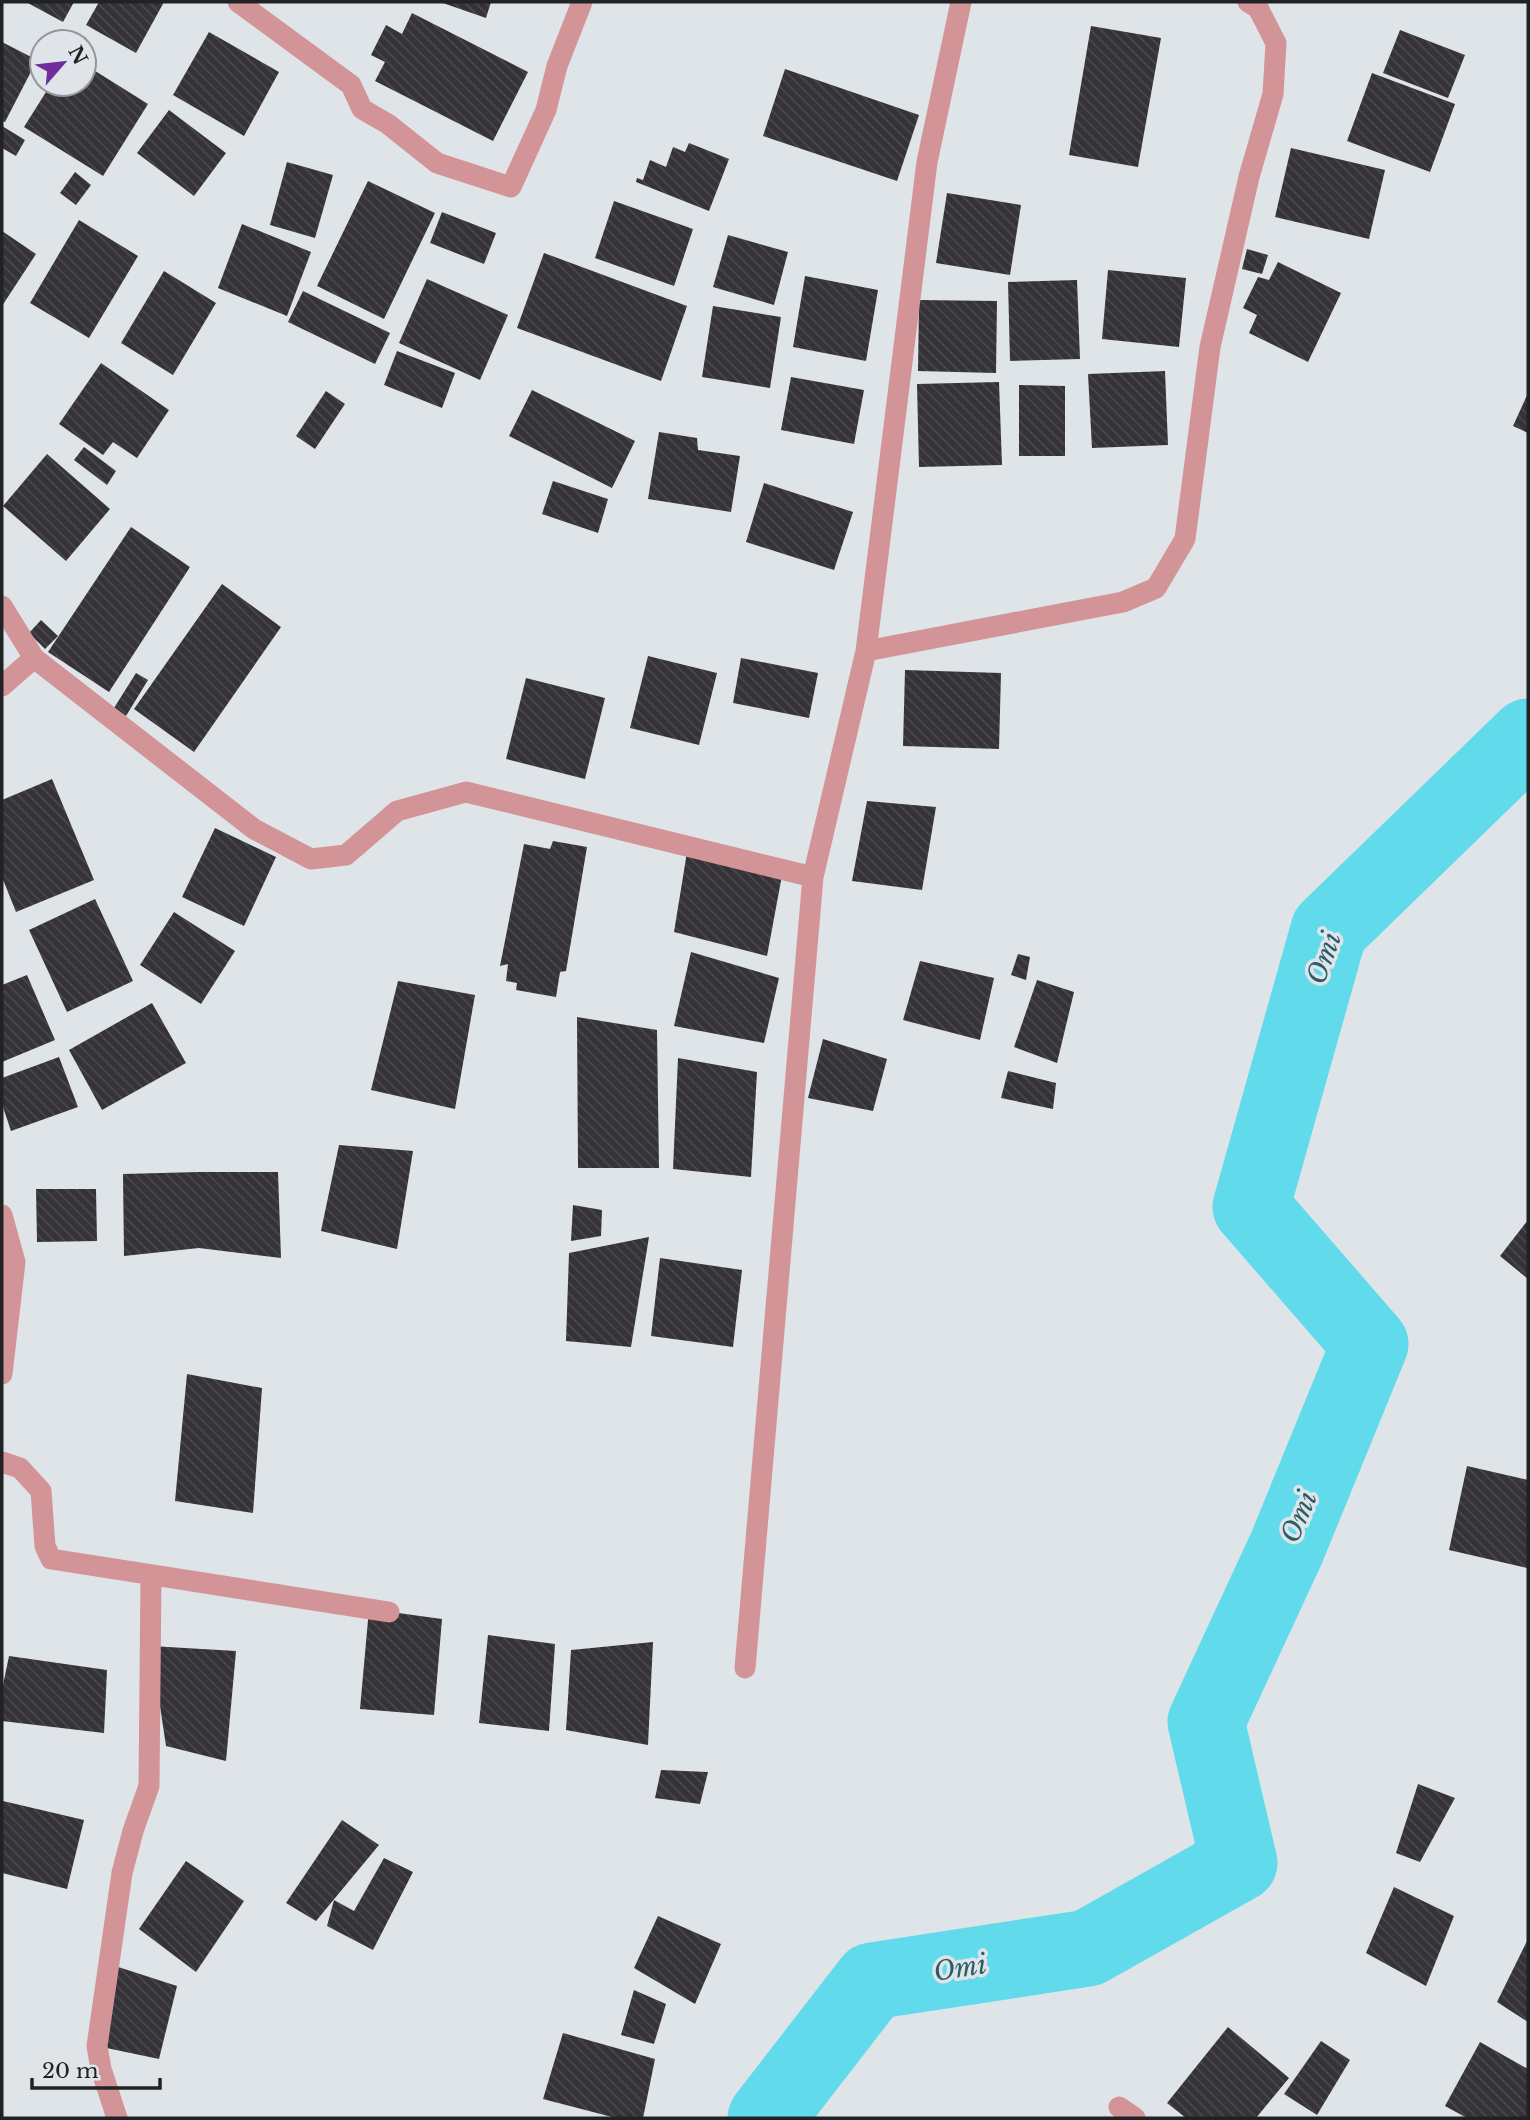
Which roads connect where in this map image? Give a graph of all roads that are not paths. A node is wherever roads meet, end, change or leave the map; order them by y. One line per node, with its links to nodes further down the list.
1 (238, 2): 2 (street)
2 (582, 2)
3 (961, 2): 6 (street)
4 (1248, 2): 6 (street)
5 (2, 606): 7 (street)
6 (866, 651): 9 (street)
7 (34, 658): 8 (street); 9 (street)
8 (2, 687)
9 (813, 877): 16 (street)
10 (2, 1215): 11 (street)
11 (8, 1261): 12 (street)
12 (2, 1374)
13 (2, 1462): 14 (street)
14 (151, 1576): 15 (street); 17 (street)
15 (389, 1612)
16 (745, 1668)
17 (117, 2118)

